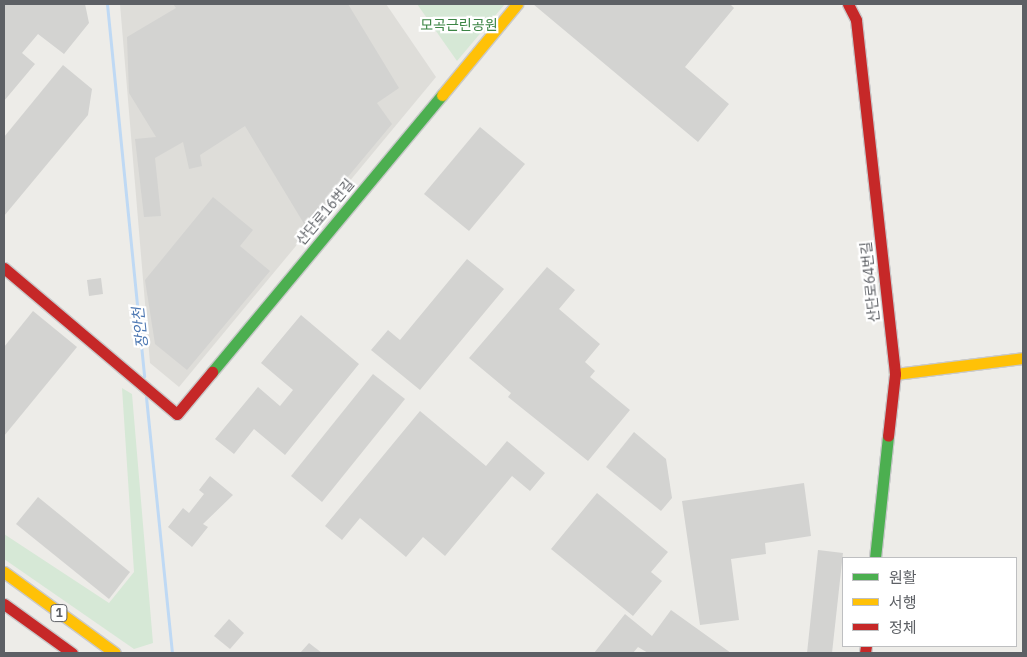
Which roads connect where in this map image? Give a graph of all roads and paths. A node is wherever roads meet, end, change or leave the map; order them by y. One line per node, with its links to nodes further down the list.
1 (517, 4): 3 (street, 산단로16번길)
2 (848, 4): 5 (street, 산단로64번길)
3 (4, 268)
4 (1023, 358): 5 (street)
5 (895, 374): 6 (street, 산단로64번길)
6 (875, 557)
7 (4, 572): 10 (street, 1)
8 (4, 604): 9 (street, 1)
9 (72, 653)
10 (115, 653)

